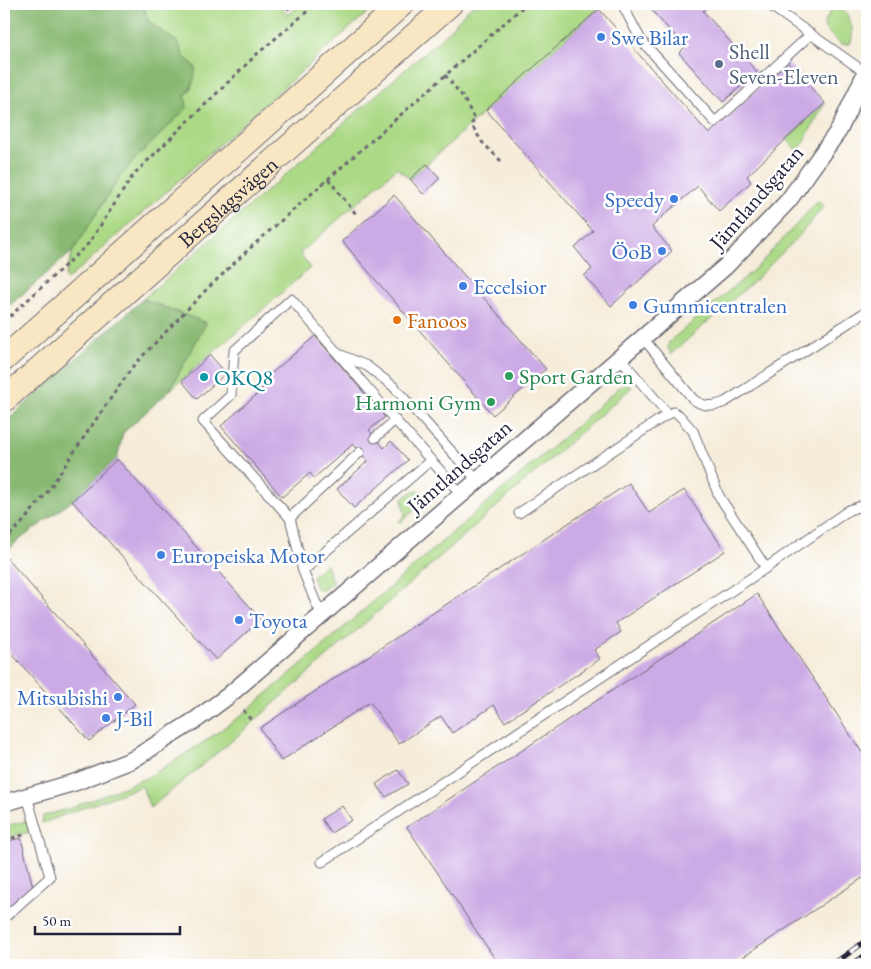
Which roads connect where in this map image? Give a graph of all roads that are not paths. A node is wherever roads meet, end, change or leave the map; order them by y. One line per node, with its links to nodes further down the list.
1 (402, 4): 11 (main road, Bergslagsvägen)
2 (450, 4): 12 (main road, Bergslagsvägen)
3 (622, 4): 5 (lane)
4 (768, 4): 5 (lane)
5 (811, 34): 6 (lane)
6 (867, 72): 8 (street, Jämtlandsgatan)
7 (867, 311): 8 (lane)
8 (643, 338): 10 (street, Jämtlandsgatan)
9 (338, 354): 14 (lane); 18 (lane); 22 (lane)
10 (620, 358): 13 (lane); 18 (street, Jämtlandsgatan)
11 (4, 359)
12 (4, 400)
13 (668, 414): 21 (lane); 23 (lane)
14 (395, 420): 15 (lane); 17 (lane)
15 (375, 438)
16 (360, 452): 22 (lane)
17 (431, 460): 19 (lane); 24 (lane)
18 (477, 480): 19 (street, Jämtlandsgatan)
19 (461, 494): 25 (street, Jämtlandsgatan)
20 (867, 504): 23 (lane)
21 (519, 513)
22 (290, 518): 24 (lane)
23 (766, 568): 28 (lane)
24 (302, 572): 25 (lane)
25 (322, 614): 26 (street, Jämtlandsgatan)
26 (27, 796): 27 (street, Jämtlandsgatan); 29 (lane)
27 (4, 803)
28 (322, 862)
29 (4, 918)

